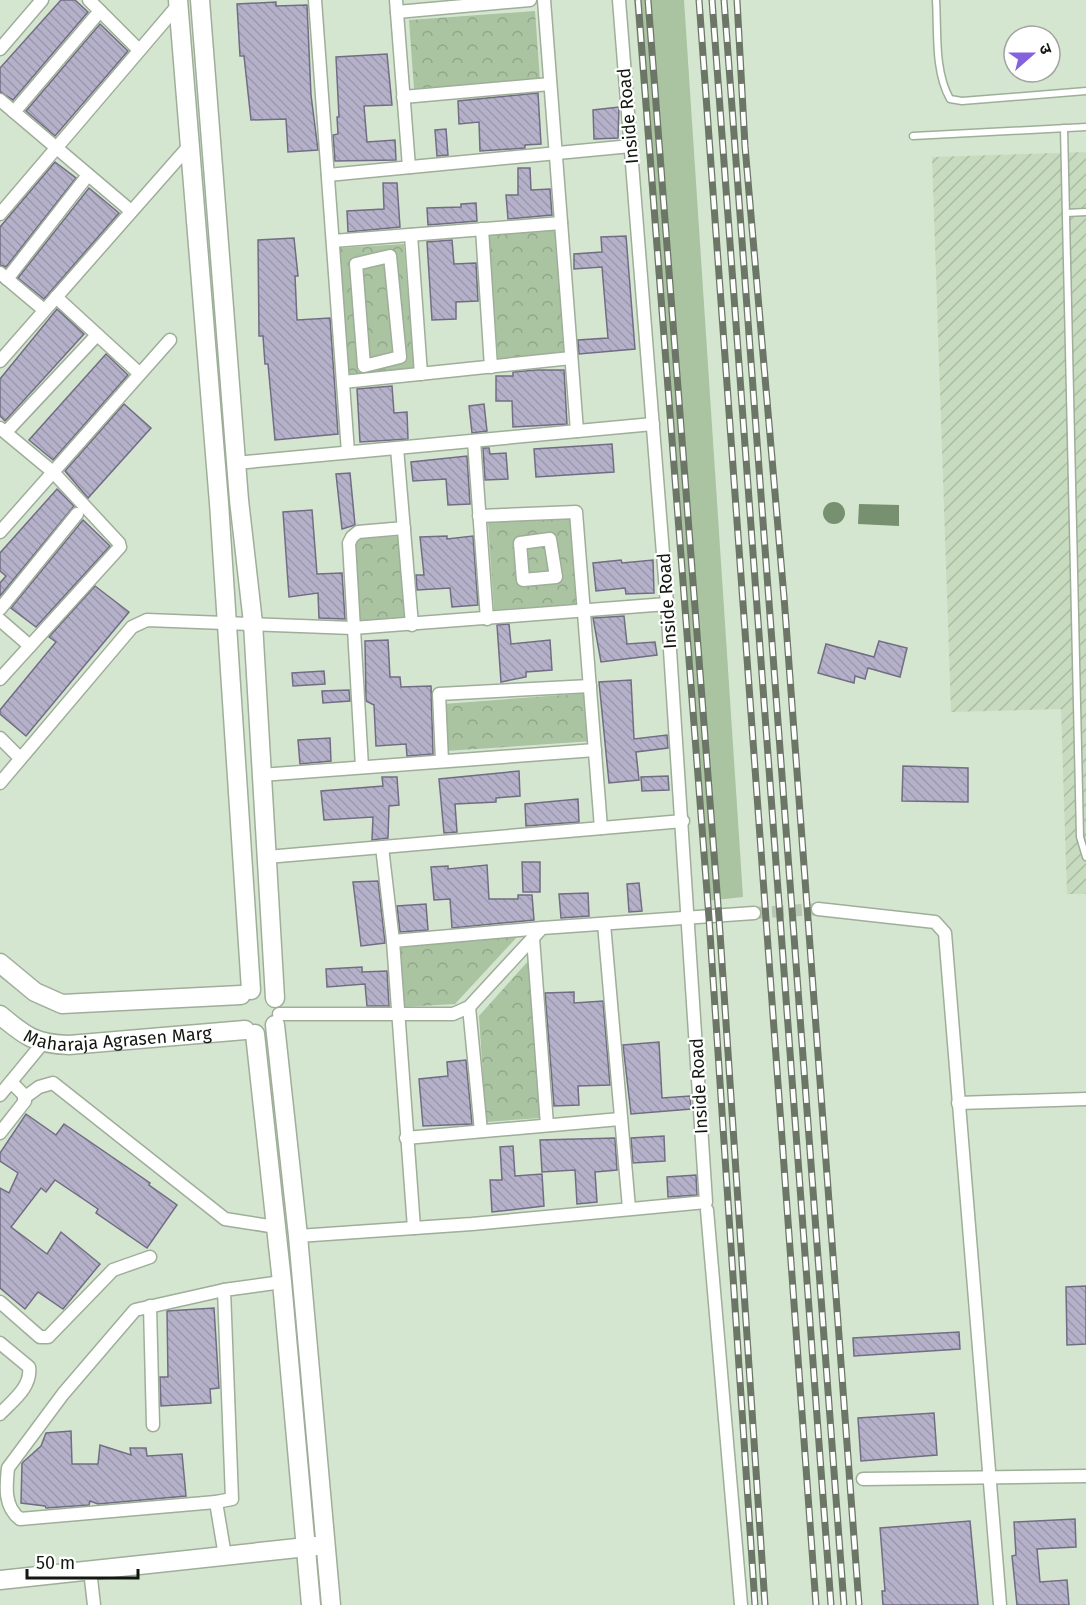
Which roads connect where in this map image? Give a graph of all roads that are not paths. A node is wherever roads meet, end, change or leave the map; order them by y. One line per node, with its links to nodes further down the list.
1 (42, 0): 12 (street)
2 (89, 0): 11 (street)
3 (200, 0): 55 (street)
4 (315, 0): 28 (street)
5 (530, 0): 10 (street)
6 (544, 0): 14 (street)
7 (619, 0): 23 (street, Inside Road)
8 (936, 0): 15 (lane)
9 (178, 2): 13 (street); 22 (street)
10 (396, 6): 16 (street)
11 (100, 11): 13 (street); 18 (street)
12 (0, 49)
13 (139, 50): 24 (street)
14 (550, 84): 16 (street); 25 (street)
15 (1086, 91)
16 (403, 98): 26 (street)
17 (0, 100): 18 (street)
18 (14, 112): 24 (street)
19 (1086, 127): 20 (lane)
20 (1064, 128): 21 (lane); 31 (lane)
21 (913, 136)
22 (190, 145): 29 (street); 58 (street)
23 (631, 146): 25 (street); 49 (street, Inside Road)
24 (56, 148): 27 (street); 32 (street)
25 (555, 153): 26 (street); 33 (street)
26 (409, 167): 28 (street)
27 (87, 175): 29 (street); 37 (street)
28 (328, 175): 36 (street)
29 (131, 212): 38 (street)
30 (1086, 212): 31 (lane)
31 (1066, 213): 85 (lane)
32 (0, 214)
33 (561, 223): 34 (street); 43 (street)
34 (482, 229): 35 (street); 45 (street)
35 (411, 235): 36 (street); 47 (street)
36 (333, 241): 48 (street)
37 (4, 276): 39 (street)
38 (56, 297): 39 (street); 40 (street)
39 (44, 310): 44 (street)
40 (97, 335): 46 (street); 50 (street)
41 (170, 340): 46 (street)
42 (400, 357): 42 (street)
43 (571, 358): 45 (street); 51 (street)
44 (0, 361)
45 (491, 367): 47 (street)
46 (139, 373): 56 (street)
47 (421, 374): 48 (street)
48 (343, 382): 54 (street)
49 (653, 424): 51 (street); 63 (street, Inside Road)
50 (3, 430): 56 (street)
51 (577, 431): 52 (street)
52 (474, 441): 53 (street); 60 (street)
53 (397, 448): 54 (street); 61 (street)
54 (348, 452): 55 (street)
55 (236, 463): 57 (street)
56 (53, 472): 62 (street); 72 (street)
57 (239, 500): 58 (street); 68 (street)
58 (219, 503): 69 (street)
59 (77, 514): 64 (street)
60 (479, 516): 65 (street); 66 (street)
61 (404, 528): 70 (street); 71 (street)
62 (1, 530)
63 (667, 604): 65 (street); 82 (street, Inside Road)
64 (0, 609)
65 (585, 611): 66 (street); 74 (street)
66 (487, 619): 70 (street)
67 (0, 620): 72 (street)
68 (253, 623): 69 (street); 71 (street); 80 (street)
69 (228, 624): 77 (street); 95 (street)
70 (412, 625): 71 (street)
71 (353, 628): 79 (street)
72 (30, 646): 73 (street)
73 (0, 679)
74 (590, 686): 76 (street); 78 (street)
75 (0, 738): 77 (street)
76 (595, 750): 78 (street); 83 (street)
77 (20, 758): 81 (street)
78 (442, 761): 79 (street)
79 (363, 767): 80 (street)
80 (261, 775): 86 (street)
81 (2, 776)
82 (683, 821): 83 (street); 89 (street, Inside Road)
83 (601, 828): 84 (street)
84 (382, 847): 86 (street); 93 (street)
85 (1086, 856)
86 (267, 857): 97 (street)
87 (818, 909): 106 (street)
88 (754, 913): 89 (street)
89 (690, 918): 90 (street); 112 (street, Inside Road)
90 (604, 924): 91 (street); 107 (street)
91 (542, 928): 92 (street); 93 (street)
92 (533, 938): 96 (street); 108 (street)
93 (393, 941): 99 (street)
94 (0, 963): 95 (street, Maharaja Agrasen Marg)
95 (246, 993): 97 (street); 100 (street)
96 (469, 1007): 99 (street); 109 (street)
97 (276, 1013): 99 (street); 100 (street); 116 (street)
98 (0, 1015): 101 (street, Maharaja Agrasen Marg)
99 (398, 1015): 111 (street)
100 (250, 1032): 101 (street, Maharaja Agrasen Marg); 114 (street)
101 (42, 1044): 102 (street)
102 (11, 1082): 103 (street); 104 (street)
103 (0, 1095)
104 (24, 1098): 110 (street); 114 (street)
105 (1086, 1098): 106 (street)
106 (958, 1103): 127 (street)
107 (621, 1119): 108 (street); 113 (street)
108 (547, 1125): 109 (street)
109 (481, 1131): 111 (street)
110 (0, 1133)
111 (406, 1138): 115 (street)
112 (707, 1206): 113 (street); 137 (street, Inside Road)
113 (630, 1208): 115 (street)
114 (276, 1227): 118 (street)
115 (414, 1228): 116 (street)
116 (298, 1236): 129 (street)
117 (150, 1257): 120 (street)
118 (282, 1282): 119 (street); 130 (street)
119 (224, 1290): 121 (street); 128 (street)
120 (0, 1302)
121 (150, 1306): 124 (street); 128 (street)
122 (0, 1343): 123 (street)
123 (0, 1414)
124 (153, 1425)
125 (1086, 1476): 127 (street)
126 (863, 1479): 127 (street)
127 (988, 1479): 138 (street)
128 (216, 1502): 131 (street)
129 (324, 1545): 130 (street); 136 (street)
130 (304, 1547): 131 (street); 135 (street)
131 (225, 1556): 132 (street)
132 (90, 1570): 133 (street); 134 (street)
133 (0, 1580)
134 (94, 1605)
135 (311, 1605)
136 (331, 1605)
137 (741, 1605)
138 (1000, 1605)

